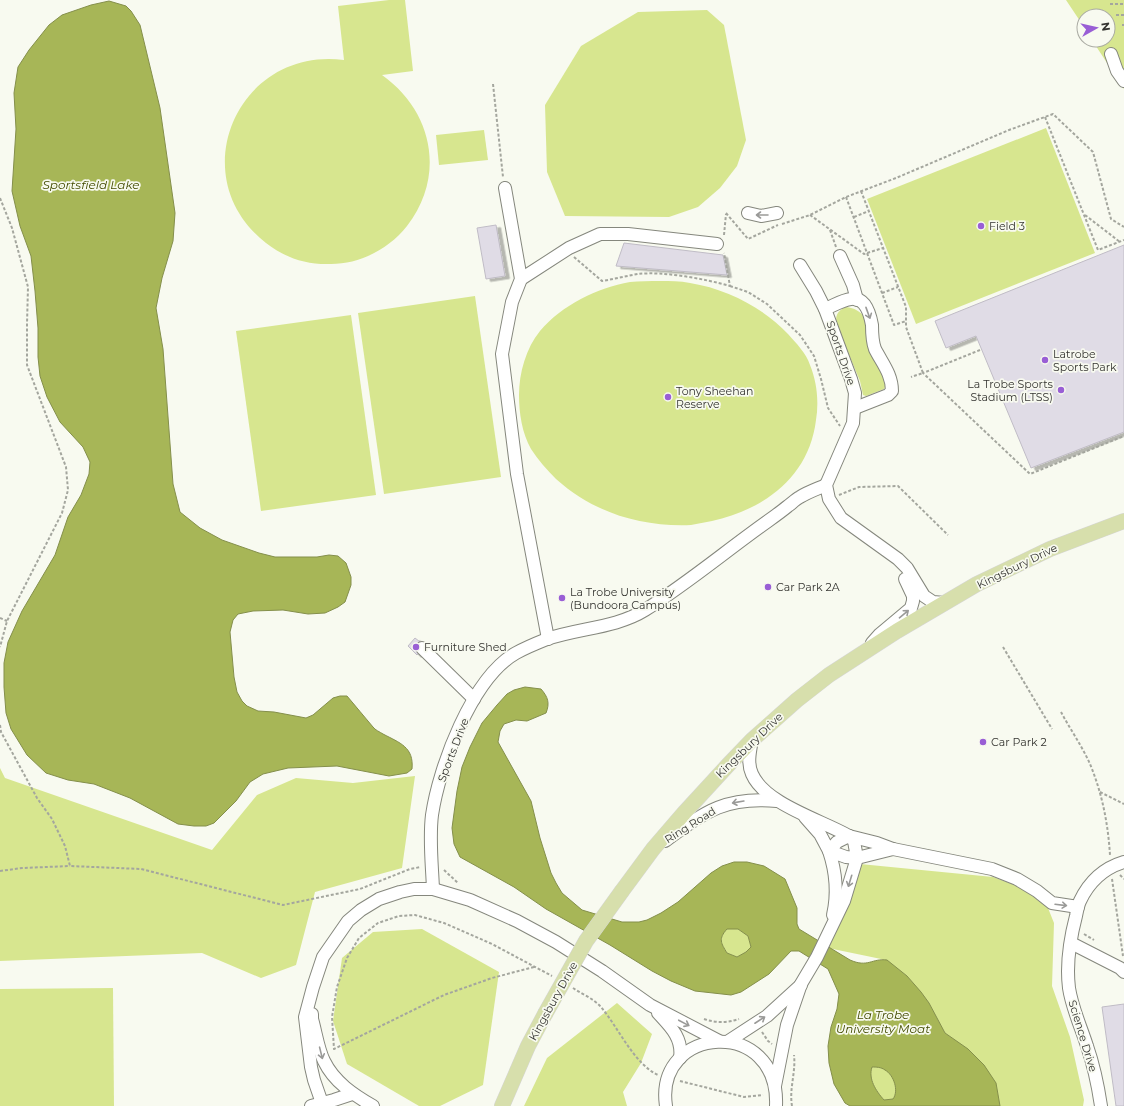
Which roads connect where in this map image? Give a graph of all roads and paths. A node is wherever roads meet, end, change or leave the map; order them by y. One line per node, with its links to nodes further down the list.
1 (1110, 4): 2 (path)
2 (1124, 4)
3 (1116, 15): 4 (path)
4 (1124, 15)
5 (1110, 54): 6 (street)
6 (1124, 81)
7 (493, 84): 9 (path)
8 (1045, 117): 10 (path); 17 (path); 19 (path)
9 (505, 188): 29 (street)
10 (861, 191): 11 (path); 13 (path)
11 (846, 197): 16 (path); 18 (path)
12 (0, 198): 49 (path)
13 (869, 211): 18 (path); 24 (path)
14 (748, 213): 15 (street, one-way to 14)
15 (777, 213)
16 (810, 215): 20 (path); 23 (path)
17 (1084, 215): 22 (path); 22 (path)
18 (854, 217): 26 (path)
19 (1124, 227)
20 (830, 229): 26 (path); 27 (path)
21 (1124, 240): 22 (path)
22 (1120, 242)
23 (721, 244): 25 (street); 30 (path)
24 (883, 248): 26 (path); 31 (path)
25 (566, 250): 29 (street); 30 (path)
26 (867, 253): 32 (path)
27 (840, 256): 33 (street)
28 (800, 265): 34 (street)
29 (521, 279): 50 (street)
30 (730, 286): 40 (path)
31 (898, 287): 32 (path); 35 (path)
32 (882, 293): 35 (path)
33 (857, 300): 34 (street, Sports Drive); 39 (street, one-way to 39)
34 (825, 309): 39 (street, Sports Drive)
35 (906, 321): 37 (path)
36 (980, 350): 37 (path)
37 (923, 372): 38 (path); 41 (path)
38 (912, 377)
39 (854, 408): 40 (street, Sports Drive)
40 (849, 434): 42 (street, Sports Drive)
41 (1124, 436)
42 (826, 485): 43 (street); 50 (street, Sports Drive)
43 (829, 499): 45 (path); 46 (street)
44 (1124, 521): 47 (main road, Kingsbury Drive)
45 (948, 535)
46 (890, 554): 47 (street); 54 (street, one-way to 46)
47 (944, 603): 54 (main road, Kingsbury Drive)
48 (0, 618): 49 (path)
49 (7, 621): 51 (path)
50 (543, 641): 55 (street, Sports Drive)
51 (0, 647)
52 (1003, 647): 58 (path)
53 (422, 648): 55 (street)
54 (866, 650): 59 (main road, Kingsbury Drive)
55 (474, 698): 71 (street, Sports Drive)
56 (1061, 712): 60 (path)
57 (0, 725): 70 (path)
58 (1052, 729)
59 (752, 740): 61 (street, Ring Road); 65 (main road, Kingsbury Drive)
60 (1099, 792): 62 (path); 72 (path)
61 (777, 801): 63 (street, Ring Road); 65 (street, Ring Road, one-way to 65)
62 (1124, 804)
63 (803, 814): 64 (street, Ring Road); 67 (street, Ring Road)
64 (849, 836): 66 (street, Ring Road); 67 (street); 68 (street)
65 (653, 849): 95 (main road, Kingsbury Drive, bridge)
66 (893, 849): 68 (street); 76 (street, Ring Road, one-way to 76)
67 (829, 851): 68 (street); 77 (street, Ring Road)
68 (857, 858): 77 (street, Ring Road, one-way to 77)
69 (1124, 862): 72 (street, Science Drive)
70 (70, 866): 71 (path); 73 (path)
71 (432, 866): 75 (street, Sports Drive)
72 (1111, 867): 74 (path); 76 (street, Science Drive); 79 (path)
73 (0, 871)
74 (1124, 879)
75 (433, 889): 84 (street); 86 (street)
76 (1078, 907): 78 (street, Science Drive)
77 (829, 932): 83 (street, Ring Road)
78 (1070, 942): 81 (street); 90 (street, Science Drive)
79 (1124, 961)
80 (534, 967): 80 (path); 82 (path)
81 (1124, 972)
82 (553, 977)
83 (802, 984): 87 (street, Ring Road, one-way to 83); 91 (street, Ring Road)
84 (313, 987): 92 (street, one-way to 92); 93 (street)
85 (572, 988): 89 (path)
86 (650, 1005): 87 (street, one-way to 87); 88 (street)
87 (723, 1041): 88 (street); 91 (street)
88 (680, 1058): 89 (street)
89 (668, 1078): 91 (path); 96 (street)
90 (1098, 1088): 98 (street, Science Drive); 99 (street, Science Drive)
91 (776, 1089): 97 (street)
92 (352, 1094): 93 (street); 94 (street)
93 (319, 1105)
94 (373, 1106)
95 (502, 1106)
96 (666, 1106)
97 (776, 1106)
98 (1097, 1106)
99 (1101, 1106)

